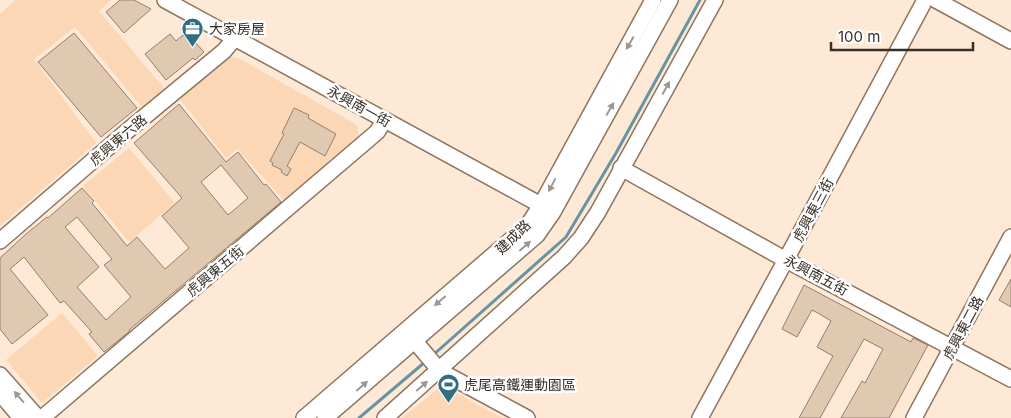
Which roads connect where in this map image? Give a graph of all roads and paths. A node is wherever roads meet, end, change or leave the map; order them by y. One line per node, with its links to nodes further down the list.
1 (165, 0): 7 (street, 永興南一街)
2 (653, 0): 11 (street, 建成路, one-way to 11)
3 (670, 0): 11 (street, 建成路, one-way to 3)
4 (714, 0): 10 (street, one-way to 4)
5 (924, 0): 14 (street, 虎興東三街)
6 (936, 0): 8 (street)
7 (235, 38): 9 (street, 永興南一街); 13 (street, 虎興東六路)
8 (1011, 41)
9 (385, 120): 11 (street, 永興南一街); 23 (street, 虎興東五街)
10 (621, 168): 14 (street, 永興南五街); 17 (street)
11 (547, 208): 15 (street, 建成路)
12 (1011, 238): 16 (street, 虎興東二路)
13 (0, 241)
14 (786, 260): 16 (street, 永興南五街); 28 (street, 虎興東三街)
15 (413, 339): 17 (street); 24 (street, 建成路); 25 (street, 建成路, one-way to 15)
16 (952, 347): 19 (street, 永興南五街); 29 (street, 虎興東二路)
17 (437, 368): 26 (street, one-way to 17); 27 (street)
18 (0, 375): 22 (street, one-way to 18)
19 (1011, 379)
20 (0, 394): 21 (street)
21 (21, 418)
22 (38, 418)
23 (42, 418)
24 (304, 418)
25 (325, 418)
26 (385, 418)
27 (527, 418)
28 (700, 418)
29 (914, 418)

